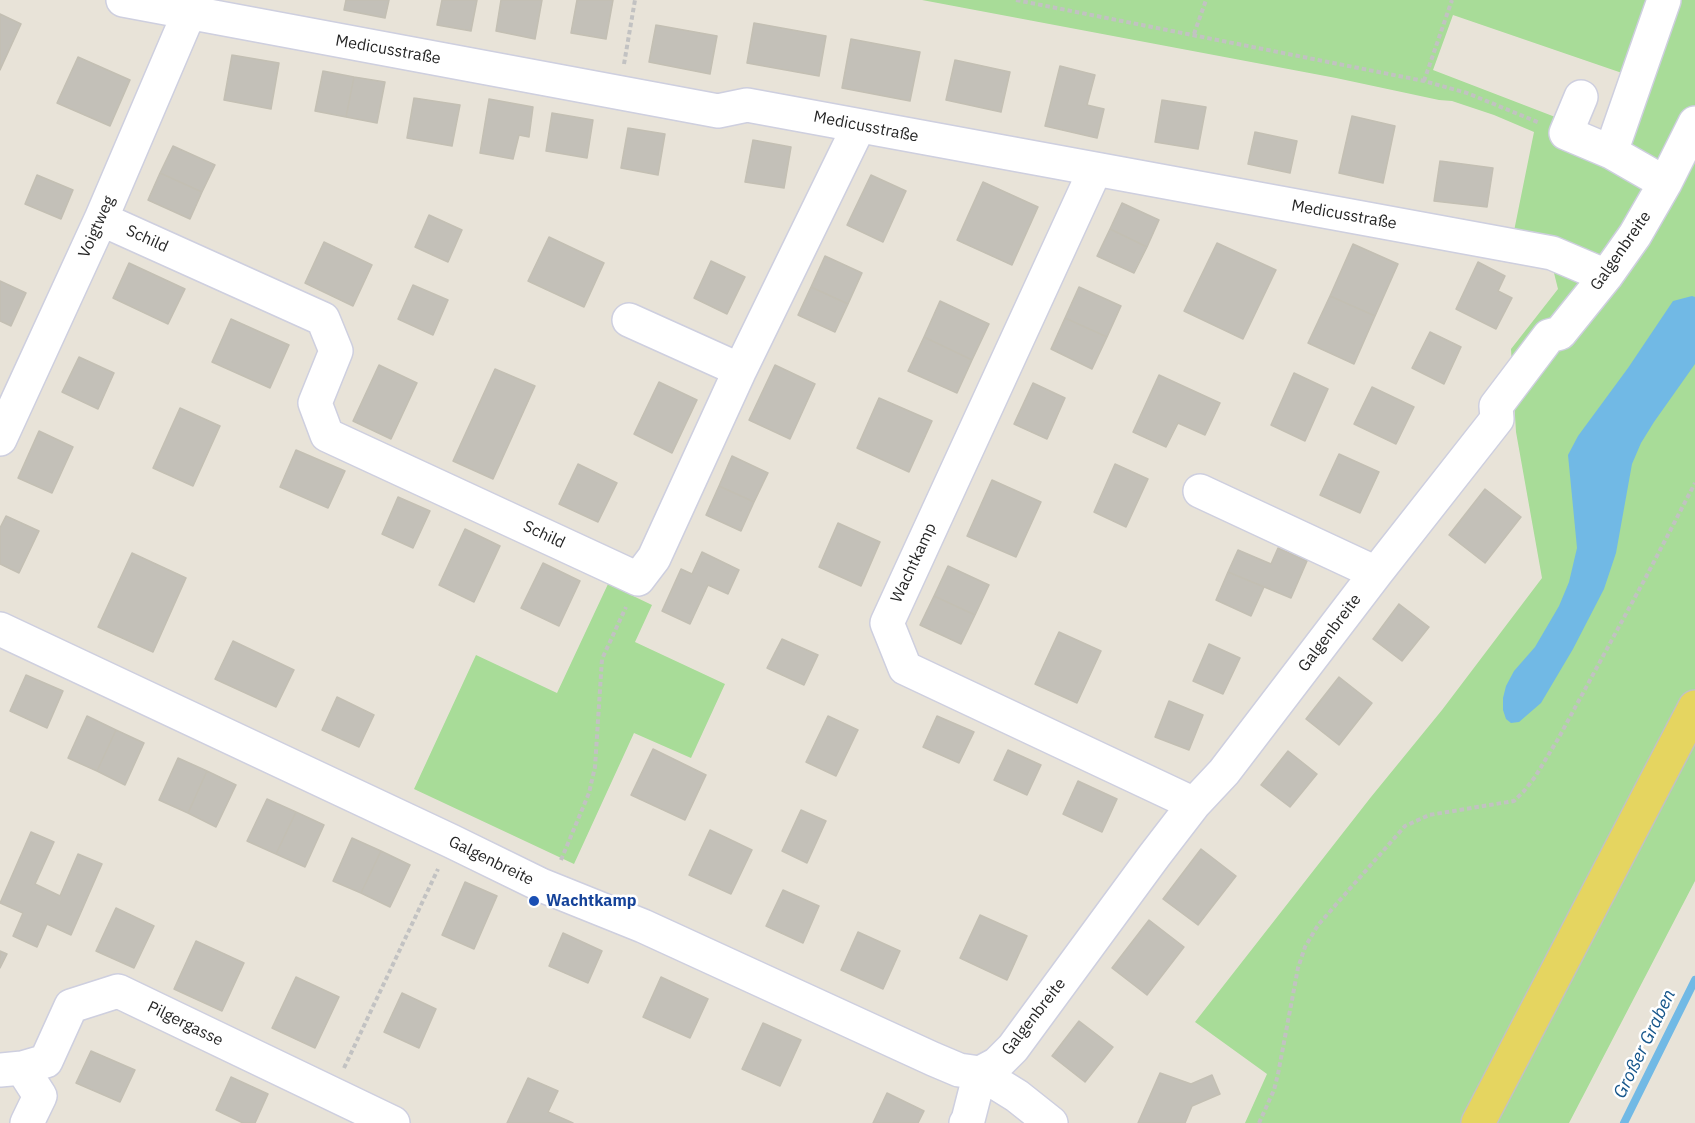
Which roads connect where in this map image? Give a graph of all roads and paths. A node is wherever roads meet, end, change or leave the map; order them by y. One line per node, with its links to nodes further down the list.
1 (123, 0): 7 (street, Medicusstraße)
2 (635, 0): 10 (path)
3 (1016, 0): 8 (path)
4 (1206, 0): 8 (path)
5 (1452, 0): 9 (path)
6 (1664, 0): 15 (street)
7 (189, 13): 10 (street, Medicusstraße); 18 (street, Voigtweg)
8 (1194, 34): 9 (path)
9 (1424, 81): 14 (path)
10 (620, 93): 13 (street, Medicusstraße)
11 (1581, 98): 14 (street)
12 (1695, 123): 17 (street, Galgenbreite)
13 (859, 126): 16 (street, Medicusstraße); 21 (street)
14 (1566, 133): 15 (street)
15 (1611, 152): 17 (street)
16 (1095, 170): 19 (street, Medicusstraße); 29 (street, Wachtkamp)
17 (1665, 183): 19 (street, Galgenbreite)
18 (102, 219): 22 (street, Voigtweg); 26 (street, Schild)
19 (1606, 276): 25 (street, Galgenbreite)
20 (629, 320): 21 (street)
21 (740, 370): 26 (street)
22 (0, 439)
23 (1695, 483): 39 (path)
24 (1200, 491): 25 (street)
25 (1376, 573): 29 (street, Galgenbreite)
26 (638, 579): 31 (path)
27 (0, 629): 30 (street, Galgenbreite)
28 (1695, 707): 40 (main road)
29 (1194, 804): 33 (street, Galgenbreite)
30 (451, 841): 31 (street, Galgenbreite); 34 (path)
31 (549, 888): 33 (street, Galgenbreite)
32 (11, 1069): 34 (street, Pilgergasse); 35 (street)
33 (980, 1072): 37 (street); 38 (street)
34 (340, 1112): 36 (street, Pilgergasse)
35 (27, 1123)
36 (393, 1123)
37 (966, 1123)
38 (1052, 1123)
39 (1259, 1123)
40 (1478, 1123)

